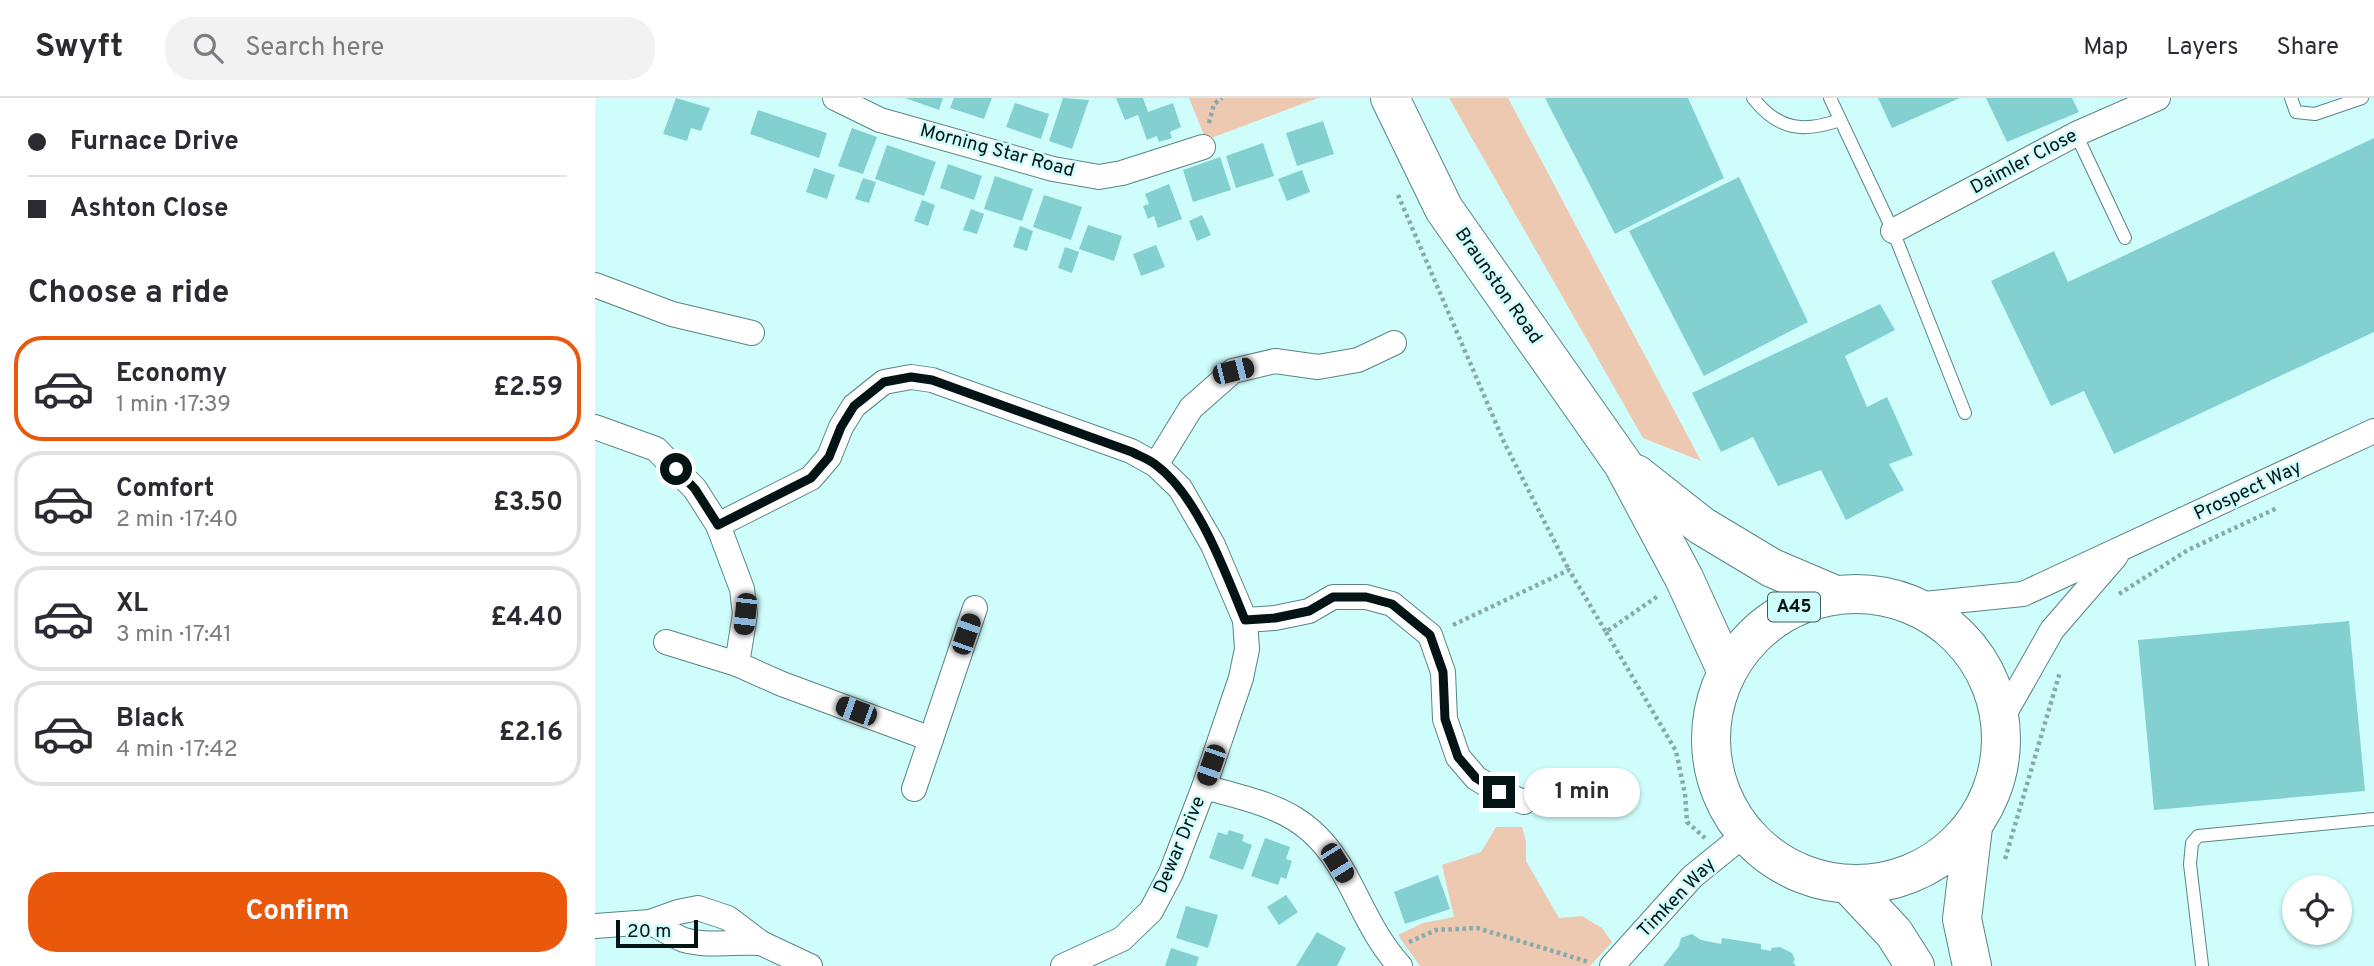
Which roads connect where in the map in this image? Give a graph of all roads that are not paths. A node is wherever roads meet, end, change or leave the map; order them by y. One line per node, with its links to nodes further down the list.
1 (835, 98): 11 (street, Morning Star Road)
2 (1390, 98): 20 (highway, Braunston Road / A45)
3 (1753, 98): 9 (lane)
4 (1830, 98): 9 (lane)
5 (2158, 98): 8 (street, Daimler Close)
6 (2291, 98): 7 (lane)
7 (2362, 98)
8 (2125, 105): 10 (street, Daimler Close)
9 (1840, 120): 12 (lane)
10 (2076, 134): 12 (street, Daimler Close); 13 (lane)
11 (1203, 147)
12 (1893, 231): 17 (lane)
13 (2125, 238)
14 (595, 285): 15 (street)
15 (752, 333)
16 (1394, 343): 21 (street)
17 (1965, 413)
18 (595, 427): 22 (street)
19 (2374, 431): 23 (street, Prospect Way)
20 (1623, 464): 24 (highway, Braunston Road / A45); 30 (highway, Braunston Road / A45)
21 (1156, 465): 22 (street, Dewar Drive); 27 (street, Dewar Drive)
22 (718, 525): 29 (street)
23 (2121, 550): 25 (street, Prospect Way); 31 (street, Prospect Way)
24 (1833, 594): 25 (highway, A45); 30 (highway, A45)
25 (1915, 605): 31 (highway, A45)
26 (975, 608): 32 (street)
27 (1245, 620): 33 (street, Dewar Drive); 35 (street)
28 (666, 642): 29 (street)
29 (737, 664): 32 (street)
30 (1726, 670): 38 (highway, A45)
31 (2001, 720): 37 (highway, A45)
32 (931, 739): 34 (street)
33 (1204, 787): 43 (street); 46 (street, Dewar Drive)
34 (914, 789)
35 (1524, 802)
36 (2374, 819): 44 (lane)
37 (1973, 827): 39 (highway); 49 (highway, A45)
38 (1733, 843): 39 (highway, A45); 47 (street, Timken Way)
39 (1849, 885): 48 (highway)
40 (650, 922): 41 (street); 42 (street); 42 (street)
41 (595, 926)
42 (761, 943): 45 (street)
43 (1394, 959)
44 (2201, 965)
45 (810, 966)
46 (1063, 966)
47 (1612, 966)
48 (1915, 966)
49 (1972, 966)

